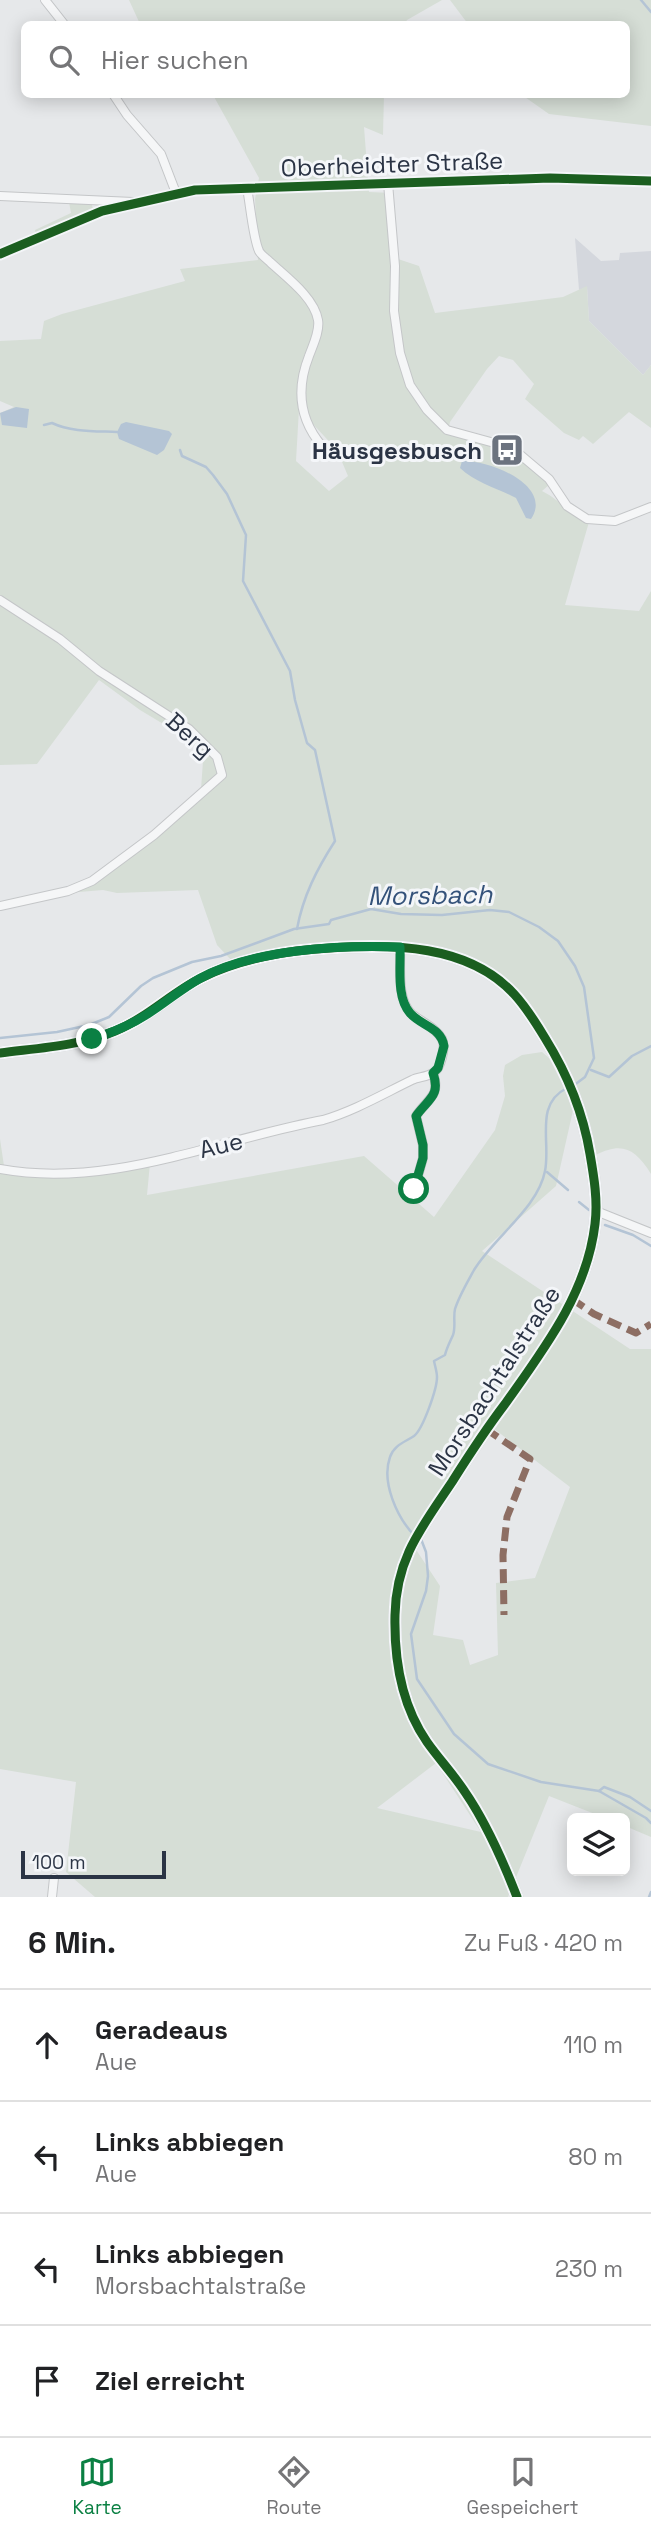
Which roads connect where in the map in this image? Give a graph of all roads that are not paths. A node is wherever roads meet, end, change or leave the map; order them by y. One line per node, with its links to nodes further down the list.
1 (45, 0): 2 (street)
2 (62, 21)
3 (116, 98): 7 (street)
4 (651, 181): 5 (street, Oberheidter Straße)
5 (388, 183): 6 (street, Oberheidter Straße); 12 (street)
6 (247, 188): 7 (street, Oberheidter Straße); 11 (street)
7 (176, 193): 9 (street, Oberheidter Straße)
8 (0, 196): 9 (street)
9 (136, 202): 10 (street, Oberheidter Straße)
10 (0, 256)
11 (322, 446)
12 (651, 507)
13 (0, 600): 14 (street, Berg)
14 (0, 906)
15 (400, 947): 16 (main road, Morsbachtalstraße); 17 (street); 20 (main road, Morsbachtalstraße)
16 (0, 1053)
17 (433, 1073): 18 (street, Aue); 19 (street)
18 (0, 1169)
19 (414, 1189)
20 (596, 1211): 21 (street); 24 (main road, Morsbachtalstraße)
21 (651, 1233)
22 (54, 1878): 23 (street)
23 (52, 1897)
24 (517, 1897)

